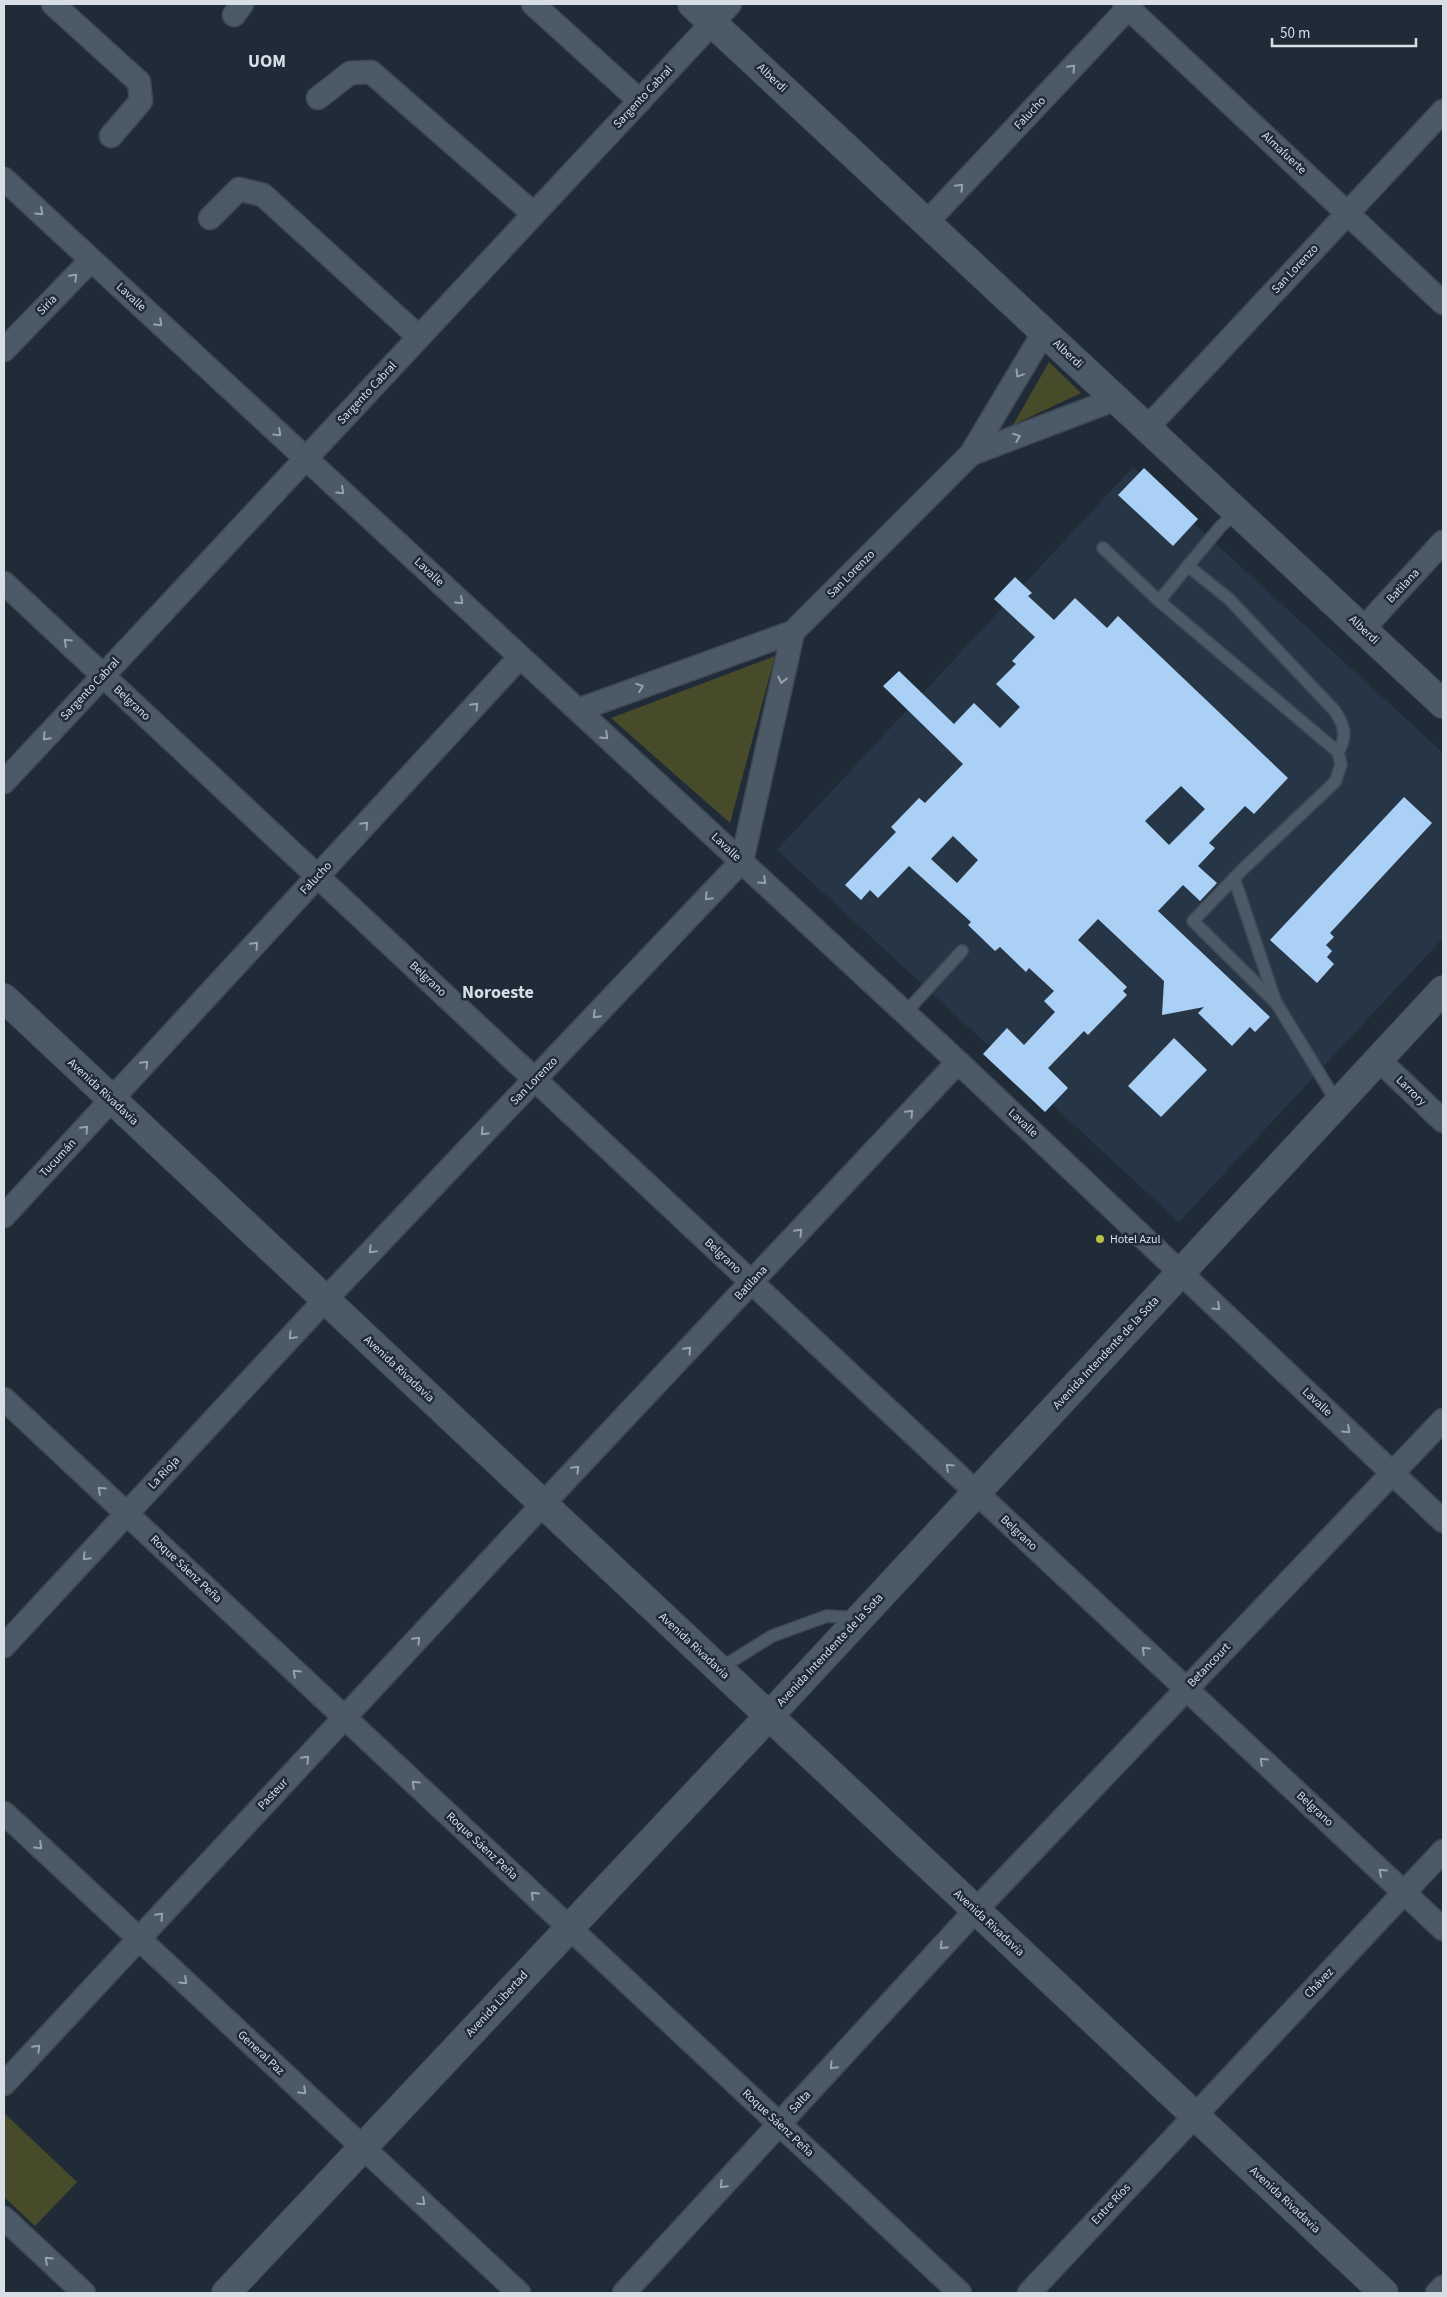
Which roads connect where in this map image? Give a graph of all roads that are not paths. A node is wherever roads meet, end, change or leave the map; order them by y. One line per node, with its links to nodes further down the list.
1 (53, 4): 9 (street)
2 (533, 4): 7 (street)
3 (692, 4): 5 (main road, Alberdi)
4 (1128, 5): 11 (street, Almafuerte); 14 (street, Falucho, one-way to 4)
5 (721, 13): 7 (street, Sargento Cabral); 14 (main road, Alberdi)
6 (318, 98): 12 (street)
7 (640, 101): 12 (street, Sargento Cabral)
8 (1443, 111): 11 (street, San Lorenzo)
9 (111, 136)
10 (4, 179): 15 (street, Lavalle, one-way to 15)
11 (1348, 213): 16 (street, Almafuerte); 21 (street, San Lorenzo)
12 (534, 214): 18 (street, Sargento Cabral)
13 (210, 218): 18 (street)
14 (927, 222): 17 (main road, Alberdi)
15 (91, 260): 19 (street, Siria, one-way to 15); 23 (street, Lavalle, one-way to 23)
16 (1443, 303)
17 (1044, 332): 20 (main road, Alberdi); 22 (street, San Lorenzo, one-way to 22)
18 (419, 336): 23 (street, Sargento Cabral)
19 (4, 350)
20 (1116, 399): 21 (main road, Alberdi); 22 (street, one-way to 20)
21 (1147, 428): 24 (main road, Alberdi)
22 (971, 454): 31 (street, San Lorenzo)
23 (305, 458): 32 (street, Lavalle, one-way to 32); 33 (street, Sargento Cabral)
24 (1237, 512): 27 (lane); 30 (main road, Alberdi)
25 (1443, 542): 30 (street, Batilana)
26 (1103, 548): 29 (lane)
27 (1188, 566): 29 (lane); 36 (lane)
28 (4, 583): 33 (street, Belgrano, one-way to 28)
29 (1159, 601): 36 (lane)
30 (1363, 629): 34 (main road, Alberdi)
31 (793, 632): 35 (street, San Lorenzo, one-way to 31); 38 (street, one-way to 38)
32 (520, 657): 35 (street, Lavalle); 39 (street, Falucho, one-way to 32)
33 (103, 675): 37 (street, Sargento Cabral, one-way to 37); 39 (street, Belgrano)
34 (1443, 704)
35 (578, 710): 38 (street, Lavalle, one-way to 38)
36 (1338, 752): 40 (lane)
37 (4, 782)
38 (742, 862): 45 (street, Lavalle, one-way to 45); 48 (street, San Lorenzo, one-way to 48)
39 (318, 877): 48 (street, Belgrano); 49 (street, Falucho, one-way to 39)
40 (1234, 878): 44 (lane); 44 (lane)
41 (962, 951): 45 (lane)
42 (1443, 990): 46 (main road, Avenida Intendente de la Sota)
43 (4, 998): 49 (main road, Avenida Rivadavia)
44 (1276, 1004): 50 (lane)
45 (905, 1013): 47 (street, Lavalle)
46 (1379, 1060): 50 (main road, Avenida Intendente de la Sota); 51 (street, Larrory)
47 (958, 1062): 53 (street, Lavalle); 54 (street, Batilana, one-way to 47)
48 (535, 1079): 54 (street, Belgrano); 55 (street, San Lorenzo, one-way to 55)
49 (112, 1100): 52 (street, Tucumán, one-way to 49); 55 (main road, Avenida Rivadavia)
50 (1338, 1104): 53 (main road, Avenida Intendente de la Sota)
51 (1443, 1121)
52 (4, 1216)
53 (1181, 1273): 58 (street, Lavalle, one-way to 58); 59 (main road, Avenida Intendente de la Sota)
54 (752, 1282): 59 (street, Belgrano, one-way to 54); 60 (street, Batilana, one-way to 54)
55 (325, 1300): 60 (main road, Avenida Rivadavia); 61 (street, La Rioja, one-way to 61)
56 (4, 1399): 61 (street, Roque Sáenz Peña, one-way to 56)
57 (1443, 1420): 58 (street, Betancourt)
58 (1392, 1473): 62 (street, Lavalle); 66 (street, Betancourt)
59 (976, 1493): 63 (main road, Avenida Intendente de la Sota); 66 (street, Belgrano, one-way to 59)
60 (543, 1504): 65 (main road, Avenida Rivadavia); 68 (street, Pasteur, one-way to 60)
61 (126, 1514): 64 (street, La Rioja, one-way to 64); 68 (street, Roque Sáenz Peña, one-way to 61)
62 (1443, 1521)
63 (860, 1619): 65 (lane); 67 (main road, Avenida Intendente de la Sota)
64 (4, 1646)
65 (719, 1669): 67 (main road, Avenida Rivadavia)
66 (1186, 1689): 71 (street, Belgrano, one-way to 66); 72 (street, Betancourt)
67 (769, 1716): 72 (main road, Avenida Rivadavia); 73 (main road, Avenida Libertad)
68 (344, 1718): 73 (street, Roque Sáenz Peña, one-way to 68); 75 (street, Pasteur, one-way to 68)
69 (4, 1813): 75 (street, General Paz, one-way to 75)
70 (1443, 1851): 71 (street, Chávez)
71 (1404, 1893): 74 (street, Belgrano); 77 (street, Chávez)
72 (976, 1910): 77 (main road, Avenida Rivadavia); 78 (street, Salta, one-way to 78)
73 (569, 1928): 78 (street, Roque Sáenz Peña); 79 (main road, Avenida Libertad)
74 (1443, 1929)
75 (139, 1939): 76 (street, Pasteur, one-way to 75); 79 (street, General Paz, one-way to 79)
76 (4, 2084)
77 (1194, 2115): 87 (street, Entre Ríos); 88 (main road, Avenida Rivadavia)
78 (779, 2124): 85 (street, Salta, one-way to 85); 86 (street, Roque Sáenz Peña)
79 (363, 2147): 83 (main road, Avenida Libertad); 84 (street, General Paz, one-way to 84)
80 (4, 2218): 82 (street, one-way to 80)
81 (1443, 2287): 89 (street)
82 (84, 2293)
83 (226, 2293)
84 (519, 2293)
85 (624, 2293)
86 (960, 2293)
87 (1028, 2293)
88 (1384, 2293)
89 (1437, 2293)

